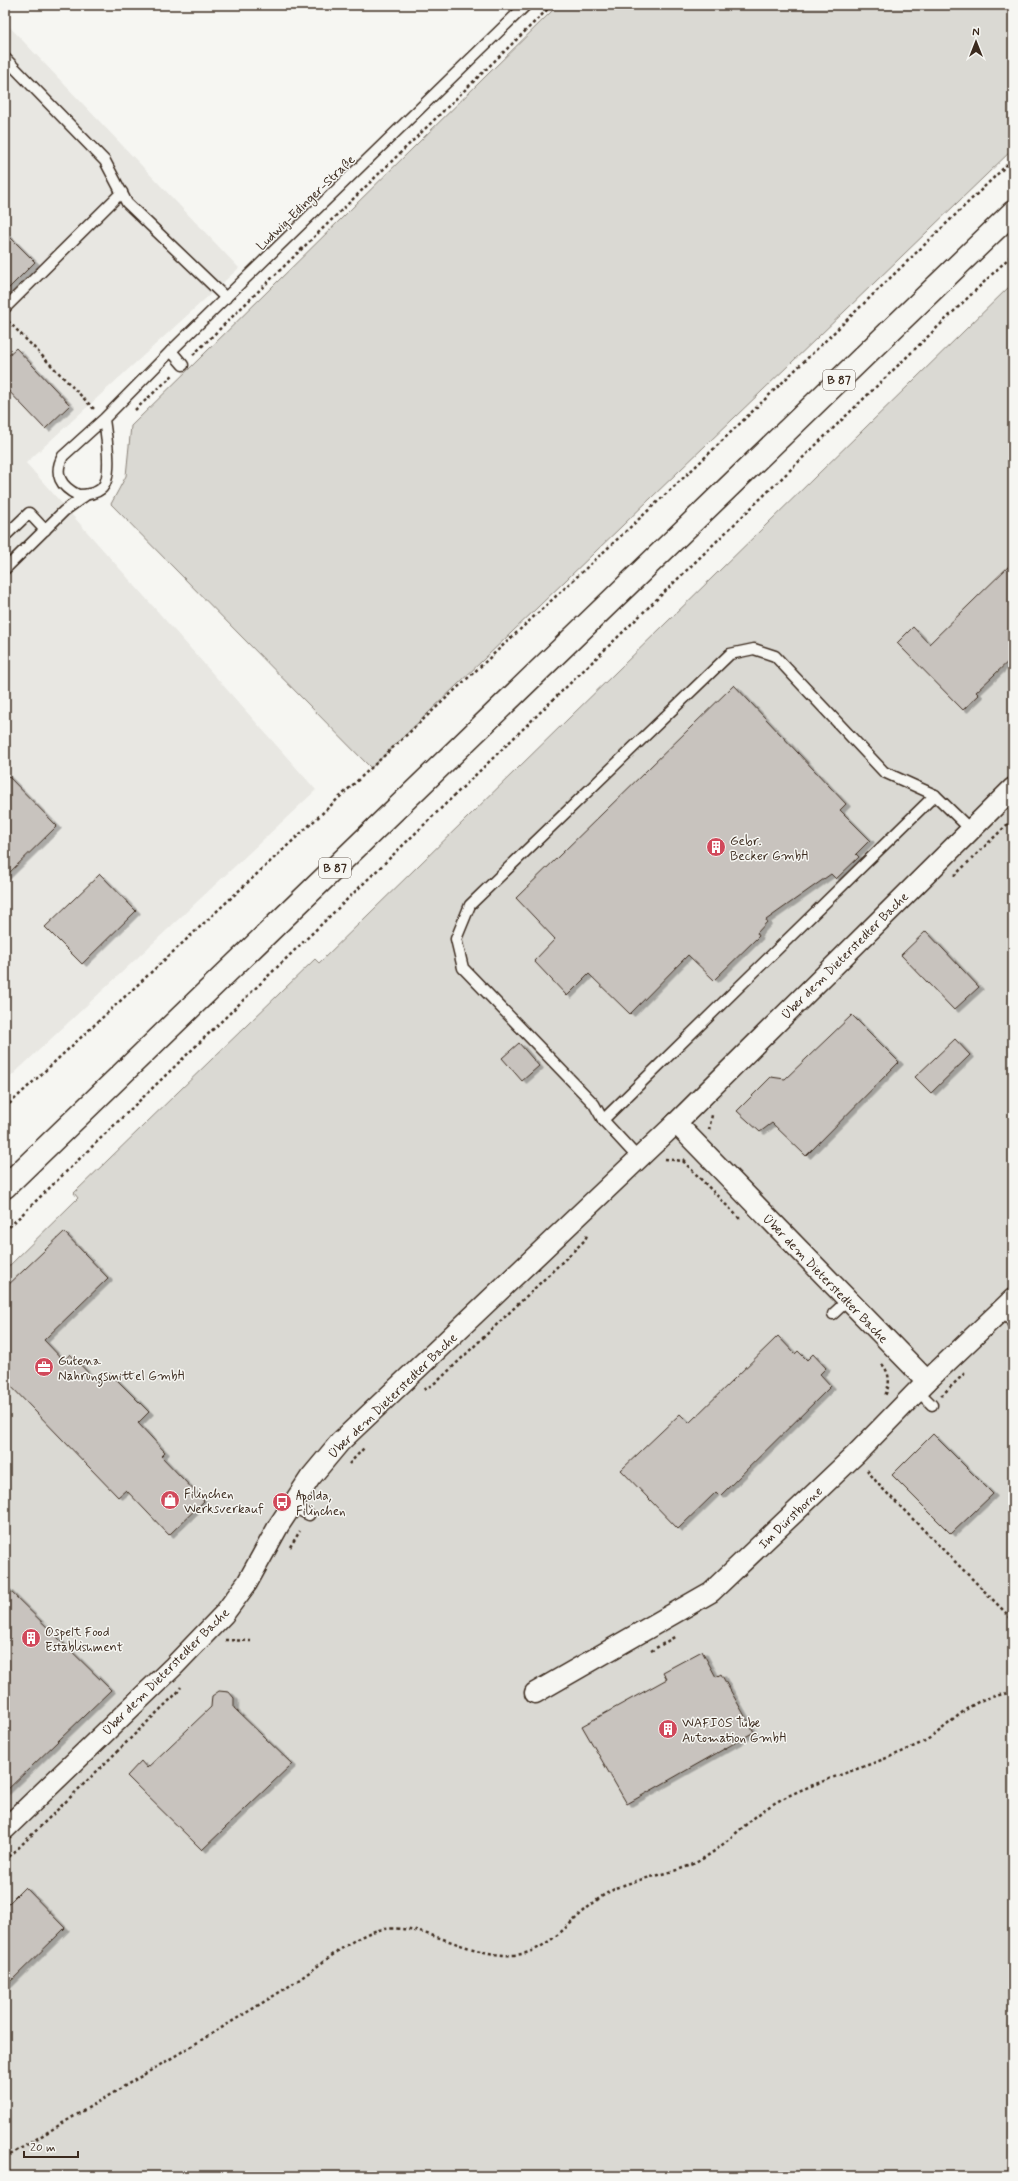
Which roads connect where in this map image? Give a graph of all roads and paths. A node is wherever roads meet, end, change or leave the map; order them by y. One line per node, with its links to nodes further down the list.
1 (526, 5): 8 (lane, Ludwig-Edinger-Straße)
2 (552, 5): 12 (path)
3 (5, 58): 5 (lane)
4 (1013, 159): 24 (path)
5 (122, 192): 8 (lane); 9 (lane)
6 (1013, 212): 32 (main road, B 87)
7 (1013, 254): 34 (path)
8 (226, 298): 11 (lane, Ludwig-Edinger-Straße)
9 (5, 308)
10 (5, 318): 14 (path)
11 (171, 351): 12 (lane); 14 (lane, Ludwig-Edinger-Straße)
12 (183, 365): 13 (path)
13 (134, 411)
14 (104, 419): 15 (lane); 15 (lane, Ludwig-Edinger-Straße)
15 (86, 495): 16 (lane)
16 (45, 530): 17 (lane); 18 (lane)
17 (5, 536)
18 (5, 569)
19 (1013, 788): 22 (street, Über dem Dieterstedter Bache)
20 (935, 795): 22 (lane); 26 (lane); 26 (lane)
21 (1013, 819): 23 (path)
22 (970, 829): 27 (street, Über dem Dieterstedter Bache)
23 (952, 878)
24 (5, 1108)
25 (714, 1111): 28 (path)
26 (602, 1120): 29 (lane)
27 (676, 1123): 28 (street, Über dem Dieterstedter Bache); 29 (street, Über dem Dieterstedter Bache)
28 (699, 1147): 31 (path); 36 (street, Über dem Dieterstedter Bache)
29 (639, 1159): 47 (street, Über dem Dieterstedter Bache)
30 (662, 1159): 31 (path)
31 (683, 1161): 33 (path)
32 (5, 1187)
33 (744, 1223)
34 (5, 1230)
35 (588, 1233): 41 (path)
36 (848, 1300): 38 (lane); 40 (street, Über dem Dieterstedter Bache)
37 (1010, 1310): 40 (street, Im Dürstborne)
38 (833, 1314)
39 (879, 1361): 43 (path)
40 (922, 1385): 42 (lane); 43 (street, Im Dürstborne)
41 (421, 1392)
42 (932, 1405)
43 (898, 1410): 45 (street, Im Dürstborne)
44 (366, 1446): 46 (path)
45 (855, 1455): 50 (path); 57 (street, Im Dürstborne)
46 (344, 1469)
47 (291, 1506): 48 (lane); 58 (street, Über dem Dieterstedter Bache)
48 (309, 1515): 49 (path)
49 (287, 1554)
50 (1013, 1620)
51 (230, 1635): 52 (path)
52 (225, 1640): 53 (path); 54 (path)
53 (251, 1641)
54 (220, 1645)
55 (183, 1684): 59 (path)
56 (1013, 1692): 60 (path)
57 (535, 1693)
58 (5, 1829)
59 (5, 1861)
60 (5, 2158)

